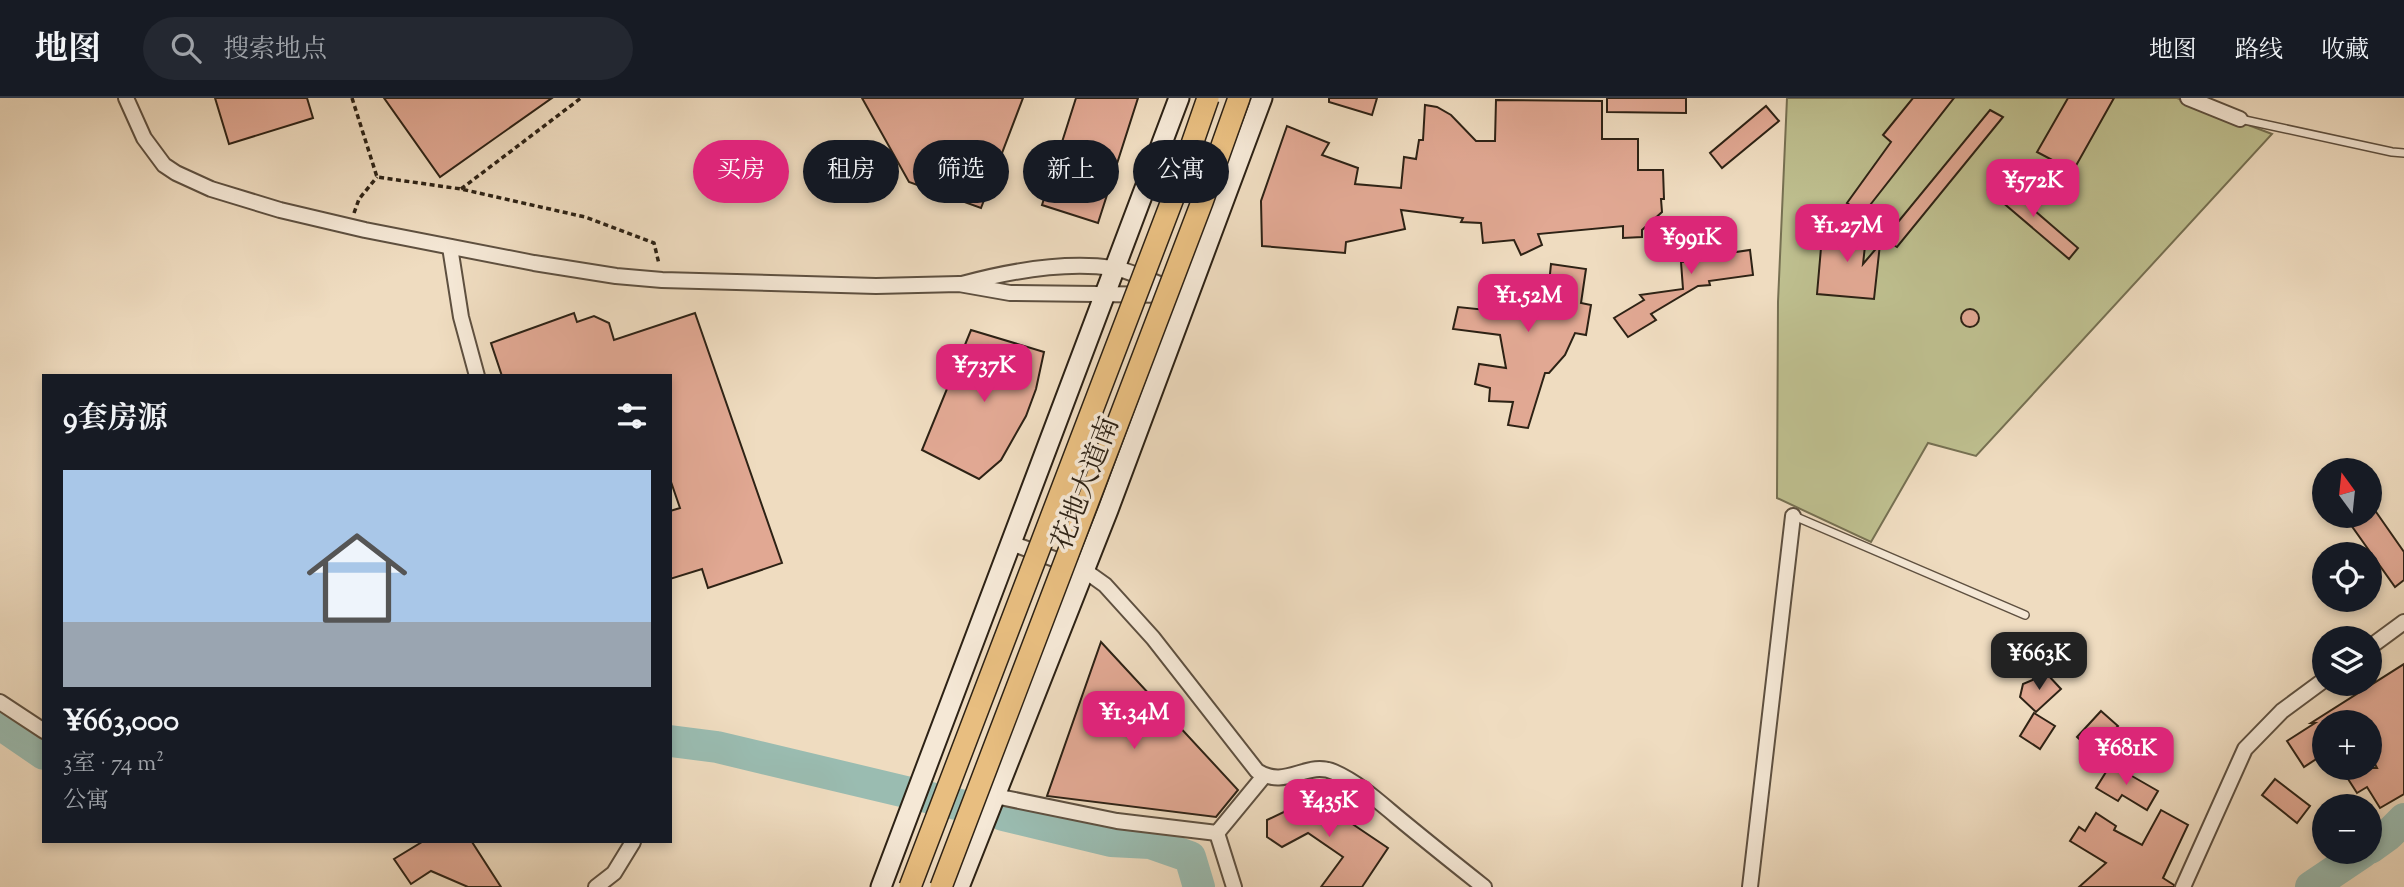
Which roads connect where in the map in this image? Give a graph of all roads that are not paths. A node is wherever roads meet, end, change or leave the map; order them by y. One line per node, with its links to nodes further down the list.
1 (126, 98): 9 (street)
2 (1179, 98): 10 (main road, 花地大道南)
3 (1208, 98): 30 (main road, 花地大道南, bridge)
4 (1239, 98): 31 (main road, 花地大道南, bridge)
5 (1262, 98): 13 (main road, 花地大道南)
6 (2188, 98): 7 (street)
7 (2240, 118): 8 (lane)
8 (2404, 153)
9 (450, 247): 11 (street); 14 (street)
10 (1115, 268): 11 (street); 12 (main road, 花地大道南); 13 (street)
11 (960, 284): 12 (street)
12 (1104, 295): 13 (street); 16 (main road, 花地大道南)
13 (1189, 295): 17 (main road, 花地大道南)
14 (476, 374)
15 (1793, 516): 18 (lane); 35 (street)
16 (1011, 543): 17 (street); 29 (main road, 花地大道南)
17 (1084, 570): 24 (street); 25 (main road, 花地大道南)
18 (2025, 615)
19 (2404, 622): 20 (street)
20 (2382, 638)
21 (2312, 689): 36 (street)
22 (0, 702): 23 (street)
23 (42, 730)
24 (1264, 776): 26 (street); 34 (street)
25 (995, 796): 26 (street); 32 (main road, 花地大道南)
26 (1217, 833): 33 (street)
27 (632, 843): 28 (street)
28 (596, 887)
29 (881, 887)
30 (910, 887)
31 (941, 887)
32 (959, 887)
33 (1234, 887)
34 (1485, 887)
35 (1750, 887)
36 (2183, 887)

